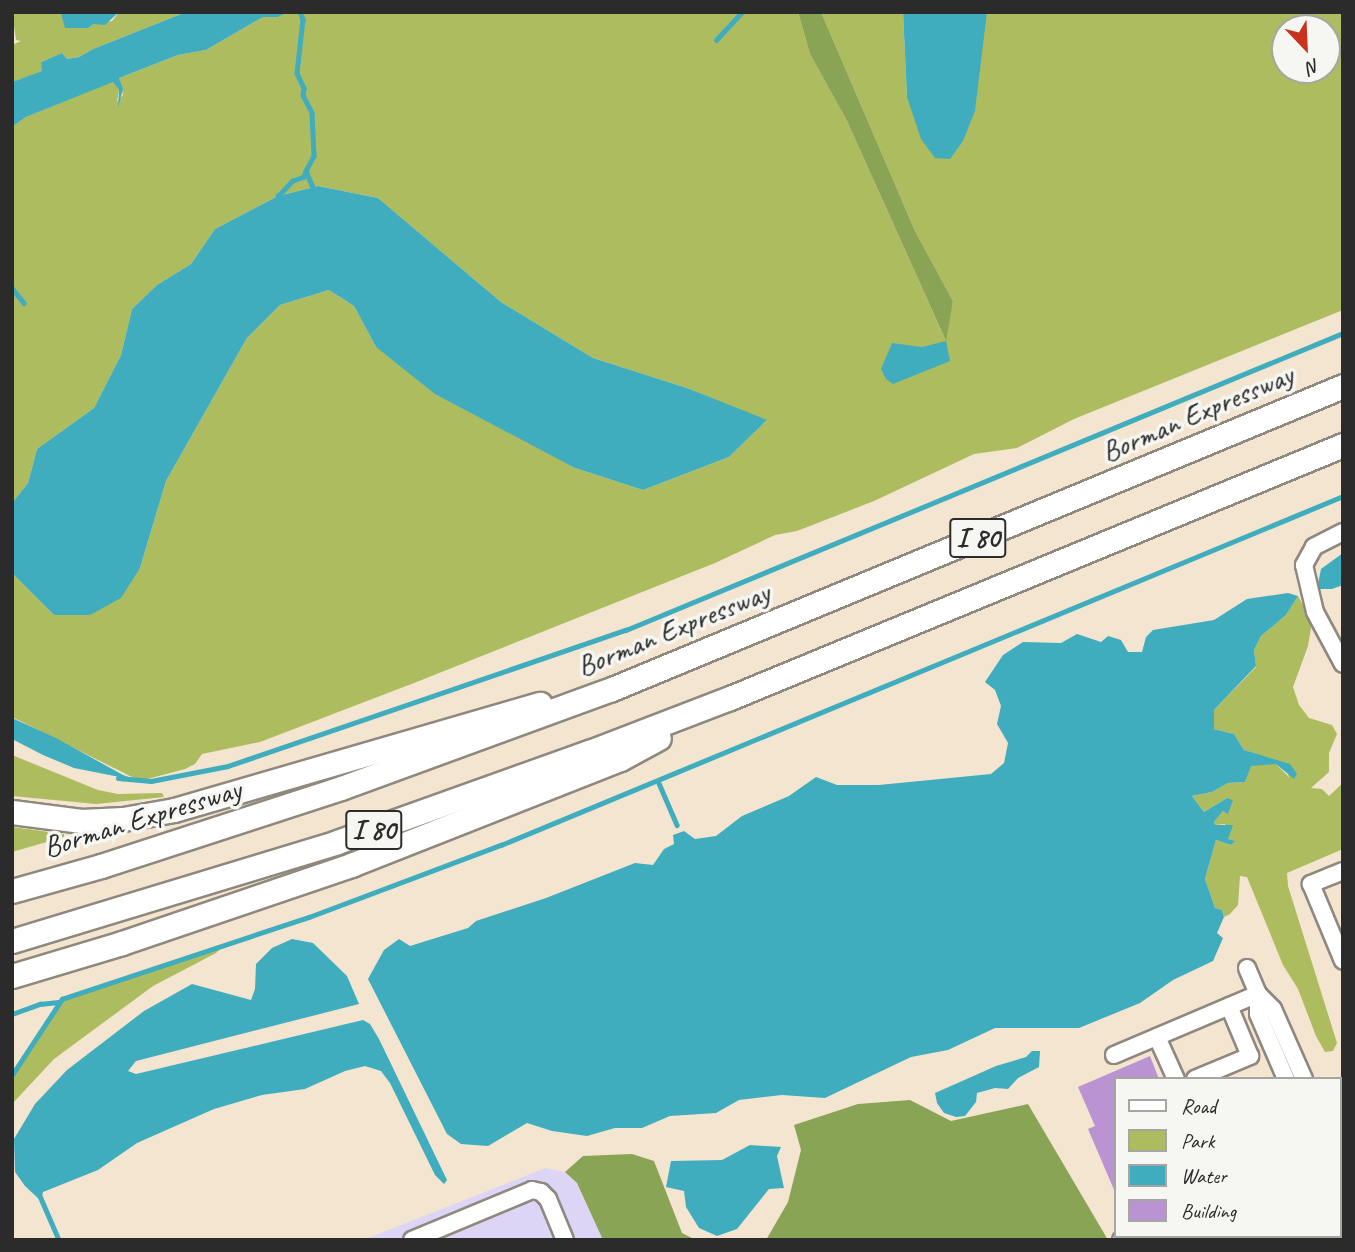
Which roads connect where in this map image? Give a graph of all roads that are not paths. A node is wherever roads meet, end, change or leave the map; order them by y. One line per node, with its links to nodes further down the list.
1 (1343, 386): 5 (highway, Borman Expressway / I 80)
2 (1343, 445): 6 (highway, I 80)
3 (1343, 532): 4 (street)
4 (1343, 664)
5 (612, 689): 7 (highway); 9 (highway, Borman Expressway / I 80)
6 (730, 698): 10 (highway, I 80); 13 (highway)
7 (12, 812)
8 (1343, 871): 11 (street)
9 (12, 891)
10 (12, 941)
11 (1343, 961)
12 (1247, 968): 14 (street)
13 (12, 976)
14 (1258, 994): 15 (street); 20 (street); 21 (street)
15 (1229, 1006): 16 (street); 19 (street)
16 (1157, 1037): 17 (street); 18 (street)
17 (1114, 1055)
18 (1175, 1077)
19 (1200, 1077)
20 (1285, 1077)
21 (1303, 1077)
22 (412, 1240): 23 (street)
23 (565, 1240)

